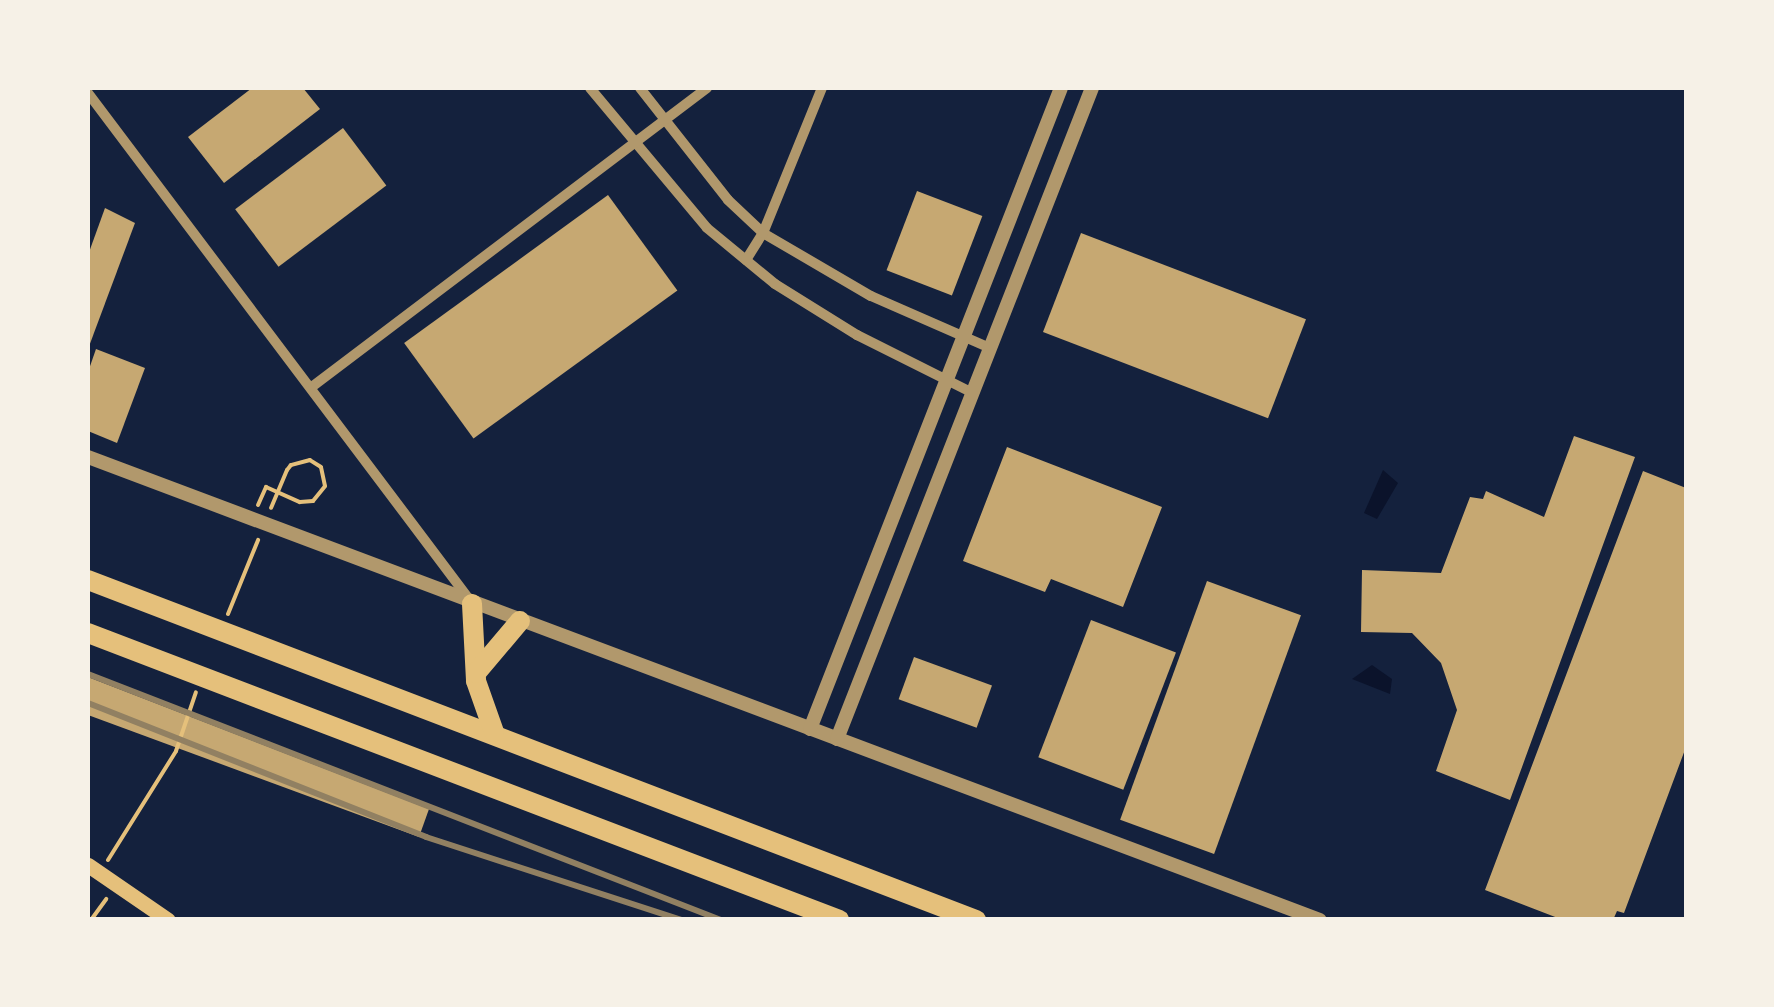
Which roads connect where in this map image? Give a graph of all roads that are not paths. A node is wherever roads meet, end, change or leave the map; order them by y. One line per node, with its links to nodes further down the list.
1 (590, 88): 9 (street)
2 (640, 88): 8 (street)
3 (707, 88): 8 (street)
4 (822, 88): 10 (street)
5 (1061, 88): 12 (street)
6 (1092, 88): 13 (street)
7 (88, 92): 15 (street)
8 (665, 120): 9 (street); 10 (street)
9 (632, 144): 11 (street); 15 (street)
10 (763, 233): 11 (street); 12 (street)
11 (746, 260): 14 (street)
12 (962, 336): 13 (street); 14 (street)
13 (988, 347): 16 (street)
14 (946, 377): 16 (street); 18 (street)
15 (313, 386): 21 (street)
16 (971, 392): 19 (street)
17 (88, 456): 21 (street)
18 (880, 546): 19 (street); 25 (street)
19 (906, 559): 27 (street)
20 (88, 580): 26 (highway)
21 (472, 604): 22 (street); 24 (highway)
22 (520, 621): 24 (highway); 25 (street)
23 (88, 632): 30 (highway)
24 (476, 673): 26 (highway)
25 (810, 730): 27 (street)
26 (494, 732): 31 (highway)
27 (837, 739): 32 (street)
28 (88, 864): 29 (main road)
29 (168, 920)
30 (839, 920)
31 (976, 920)
32 (1320, 920)

